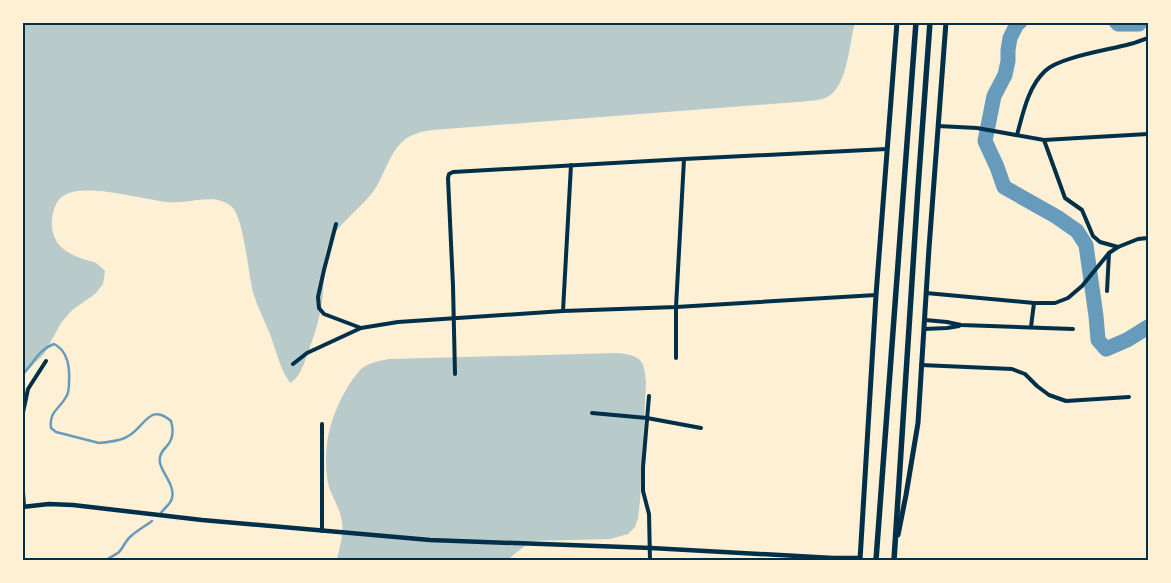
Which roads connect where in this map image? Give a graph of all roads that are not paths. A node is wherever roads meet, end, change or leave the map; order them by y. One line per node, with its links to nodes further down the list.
1 (897, 22): 10 (main road)
2 (916, 22): 49 (main road)
3 (930, 22): 46 (main road)
4 (946, 22): 6 (main road)
5 (1148, 38): 8 (street)
6 (938, 126): 8 (street); 18 (main road)
7 (1148, 134): 9 (street)
8 (1017, 135): 9 (street)
9 (1044, 140): 15 (street)
10 (887, 149): 11 (street); 19 (main road)
11 (684, 158): 12 (street); 21 (street)
12 (570, 165): 22 (street); 23 (street)
13 (336, 224): 27 (street)
14 (1148, 238): 15 (street)
15 (1118, 246): 16 (street)
16 (1109, 253): 17 (street); 20 (street)
17 (1107, 291)
18 (926, 293): 20 (street); 24 (main road)
19 (876, 295): 21 (street); 47 (main road)
20 (1034, 303): 26 (street)
21 (676, 307): 22 (street); 30 (street)
22 (563, 311): 23 (street)
23 (453, 318): 27 (street); 34 (street)
24 (925, 320): 25 (street); 28 (main road)
25 (961, 326): 26 (street); 28 (street)
26 (1031, 327): 29 (street)
27 (361, 328): 32 (street)
28 (924, 329): 33 (main road)
29 (1073, 329)
30 (676, 358)
31 (46, 362): 38 (street)
32 (292, 364)
33 (921, 365): 36 (street); 46 (main road)
34 (455, 374)
35 (649, 396): 39 (street)
36 (1129, 397)
37 (592, 413): 39 (street)
38 (22, 417)
39 (646, 418): 41 (street); 45 (street)
40 (322, 424): 44 (street)
41 (701, 428)
42 (22, 478): 43 (street)
43 (23, 507): 44 (street)
44 (322, 531): 45 (street)
45 (651, 548): 47 (street); 48 (street)
46 (894, 550): 50 (main road)
47 (860, 559)
48 (650, 560)
49 (876, 560)
50 (894, 560)

